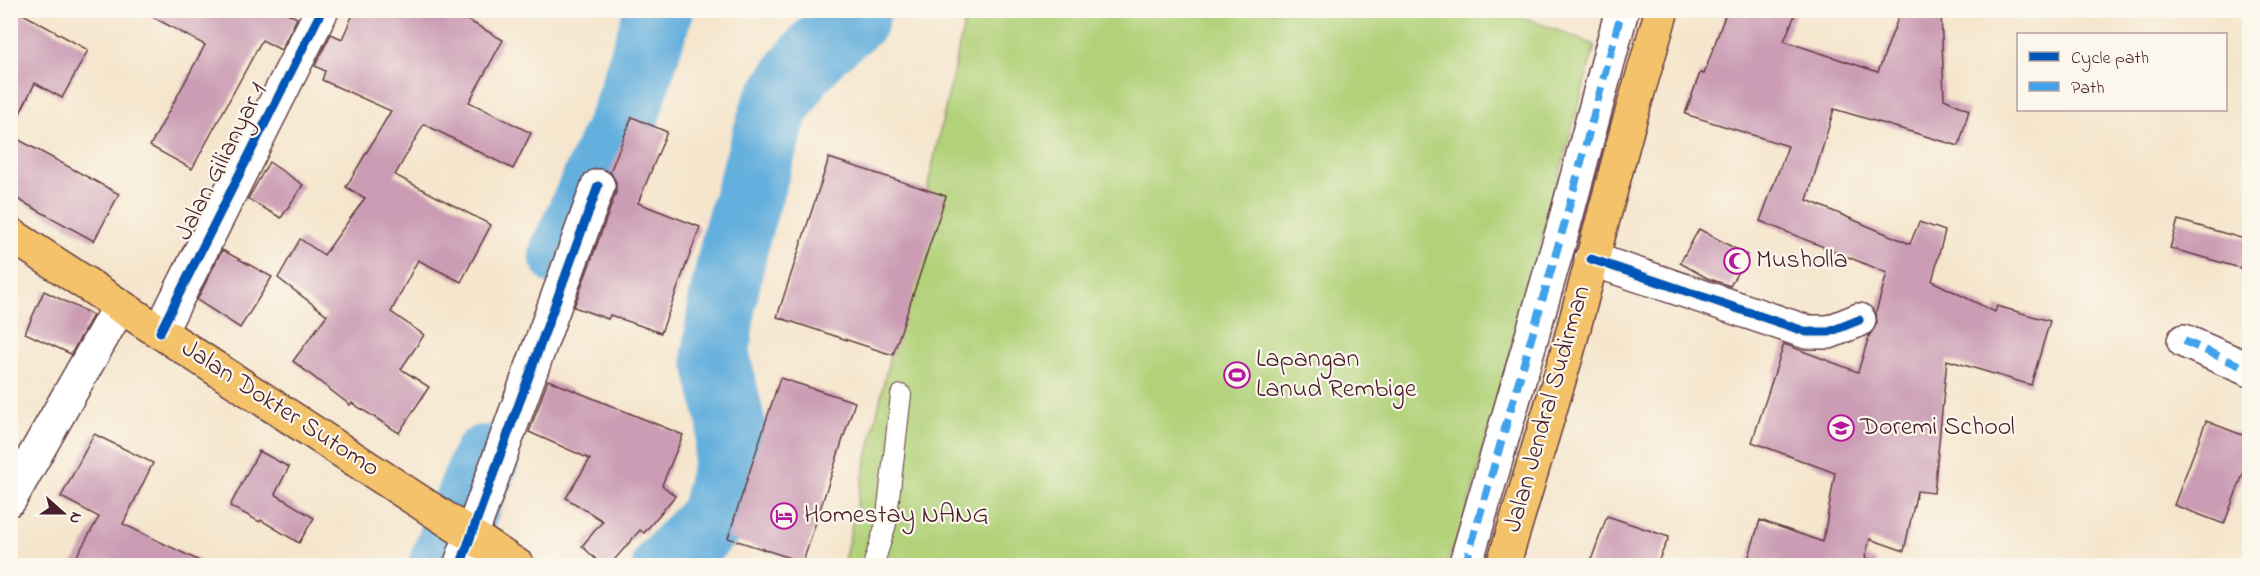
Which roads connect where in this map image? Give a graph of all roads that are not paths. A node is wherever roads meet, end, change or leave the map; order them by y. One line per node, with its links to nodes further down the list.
1 (322, 10): 9 (street, Jalan Gilianyar 1)
2 (1622, 10): 18 (street)
3 (1662, 10): 6 (main road, Jalan Jendral Sudirman)
4 (598, 186): 14 (street)
5 (10, 234): 7 (main road, Jalan Dokter Sutomo)
6 (1591, 260): 8 (street); 19 (main road, Jalan Jendral Sudirman)
7 (119, 307): 9 (main road, Jalan Dokter Sutomo); 13 (street)
8 (1859, 320)
9 (160, 332): 14 (main road, Jalan Dokter Sutomo)
10 (2184, 341): 11 (street)
11 (2250, 370)
12 (901, 395): 17 (lane)
13 (10, 499)
14 (472, 534): 15 (street); 16 (main road, Jalan Dokter Sutomo)
15 (460, 566)
16 (518, 566)
17 (873, 566)
18 (1465, 566)
19 (1503, 566)

